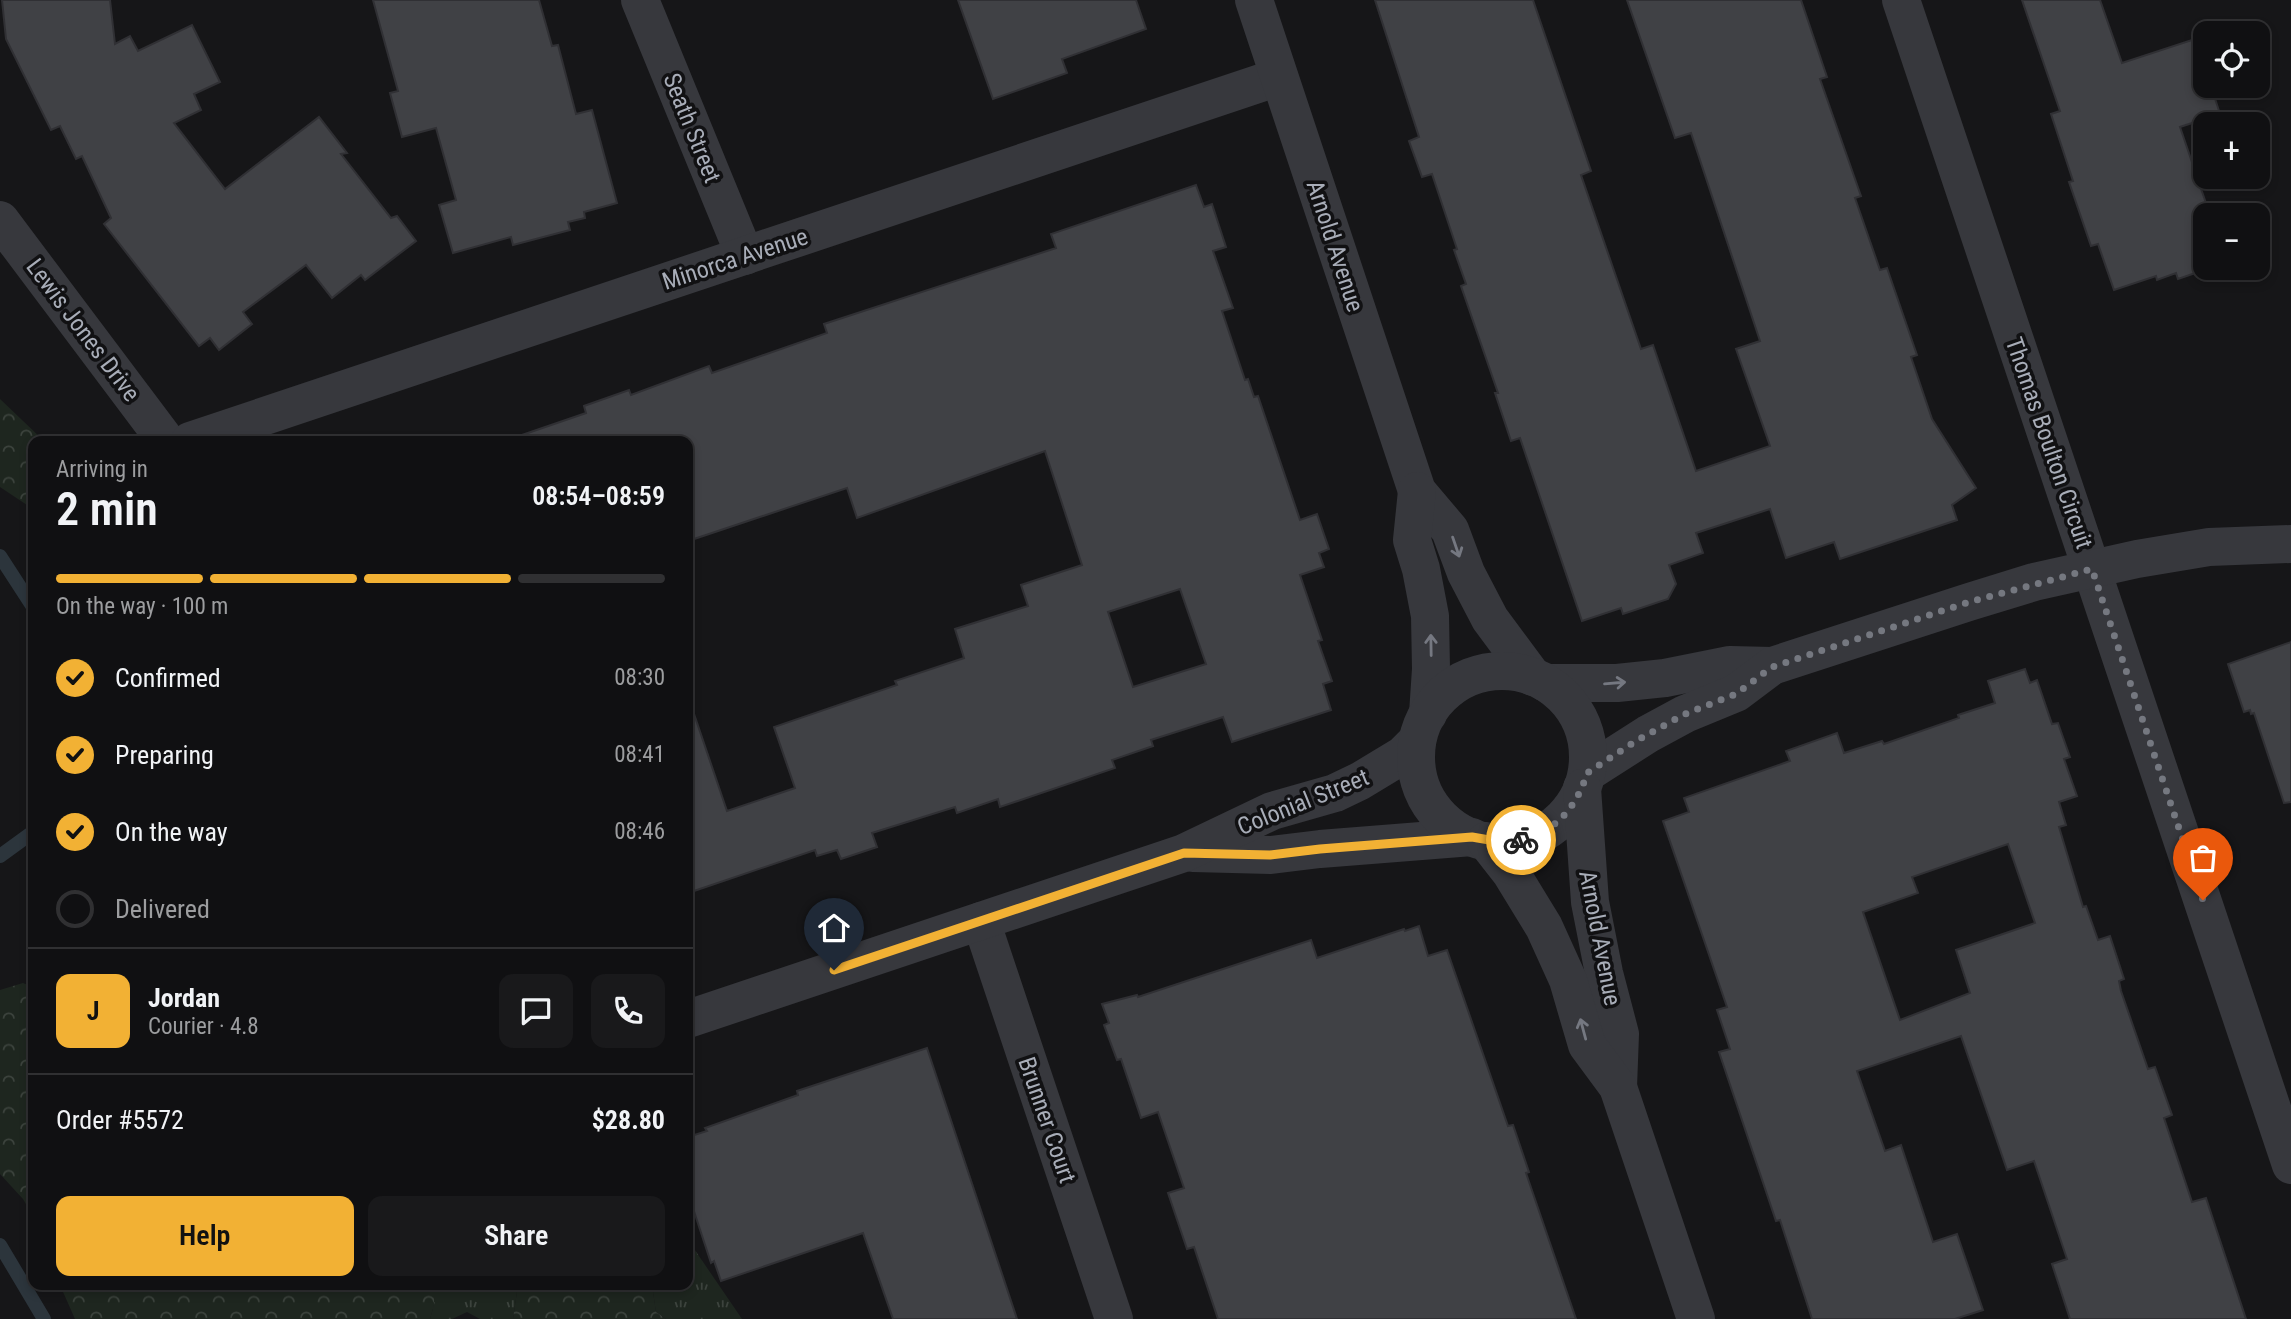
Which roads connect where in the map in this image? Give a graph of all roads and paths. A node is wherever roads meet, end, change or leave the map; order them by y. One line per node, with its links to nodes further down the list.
1 (639, 0): 6 (street, Seath Street)
2 (1254, 0): 4 (street, Arnold Avenue)
3 (1901, 0): 11 (street, Thomas Boulton Circuit)
4 (1279, 76): 6 (street, Minorca Avenue); 9 (street, Arnold Avenue)
5 (0, 220): 7 (street, Lewis Jones Drive)
6 (745, 256): 8 (street, Minorca Avenue)
7 (162, 436)
8 (205, 436)
9 (1418, 491): 13 (street, Arnold Avenue, one-way to 13); 14 (street, Arnold Avenue, one-way to 9)
10 (2291, 544): 11 (street)
11 (2092, 569): 12 (street); 21 (street, Thomas Boulton Circuit)
12 (1772, 667): 13 (street, one-way to 12); 15 (street)
13 (1540, 680): 14 (street); 15 (street)
14 (1423, 727): 16 (street); 17 (street, Colonial Street)
15 (1585, 780): 16 (street); 20 (street, Arnold Avenue)
16 (1479, 839): 17 (street, Colonial Street); 20 (street, Arnold Avenue, one-way to 16)
17 (1184, 853): 18 (street, Colonial Street)
18 (981, 921): 19 (street, Colonial Street); 22 (street, Brunner Court)
19 (693, 1017)
20 (1618, 1087): 23 (street, Arnold Avenue)
21 (2291, 1165)
22 (1114, 1319)
23 (1696, 1319)

